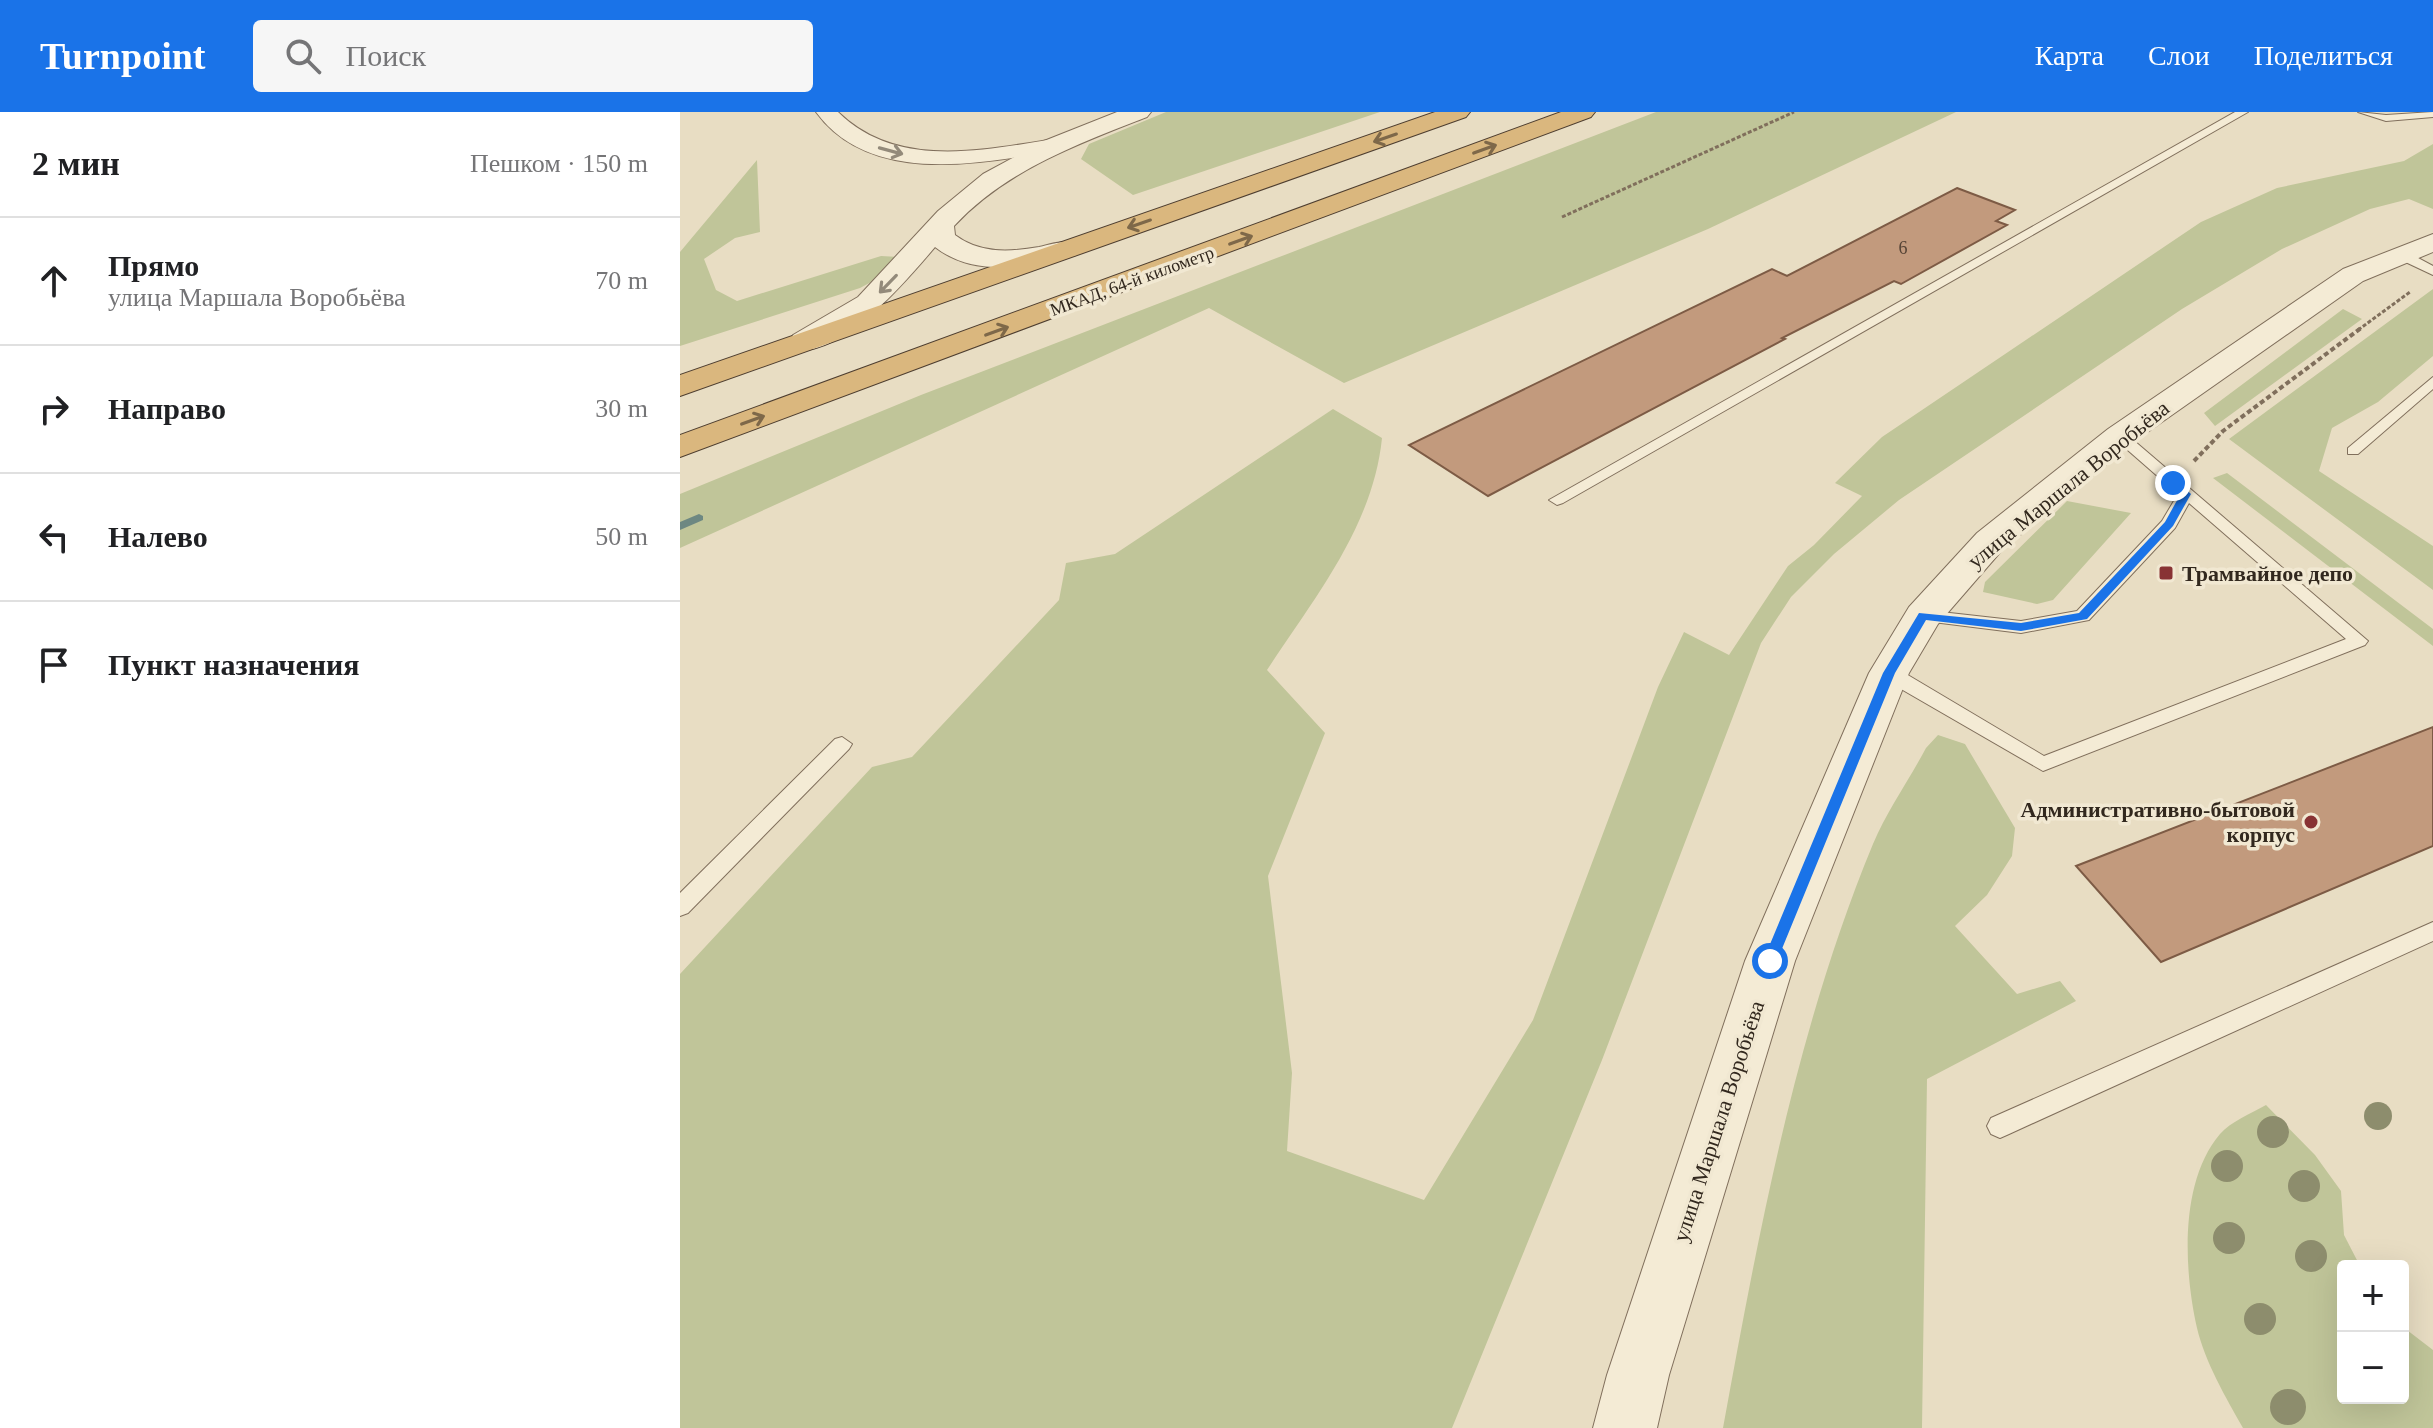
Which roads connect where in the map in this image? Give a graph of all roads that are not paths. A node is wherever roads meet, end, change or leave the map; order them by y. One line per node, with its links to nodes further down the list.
1 (826, 112): 8 (street, one-way to 8)
2 (1139, 112): 8 (street)
3 (1458, 112): 11 (highway, one-way to 11)
4 (1583, 112): 18 (highway, МКАД, 64-й километр, one-way to 4)
5 (2243, 112): 21 (lane)
6 (2363, 112): 7 (lane)
7 (2433, 114)
8 (997, 163): 9 (street)
9 (941, 227): 11 (street); 14 (street, one-way to 14)
10 (2433, 242): 12 (street, улица Маршала Воробьёва)
11 (1066, 249): 14 (highway)
12 (2402, 255): 13 (lane); 17 (street, улица Маршала Воробьёва)
13 (2433, 271)
14 (804, 342): 16 (highway)
15 (2433, 381): 19 (lane)
16 (680, 386)
17 (2120, 436): 20 (lane); 22 (street, улица Маршала Воробьёва)
18 (680, 447)
19 (2353, 451)
20 (2180, 489): 22 (lane); 23 (lane)
21 (1557, 500)
22 (1923, 616): 23 (street, улица Маршала Воробьёва)
23 (1889, 673): 28 (street, улица Маршала Воробьёва)
24 (842, 744): 25 (lane)
25 (680, 907)
26 (2433, 931): 27 (lane)
27 (2000, 1126)
28 (1625, 1428)

